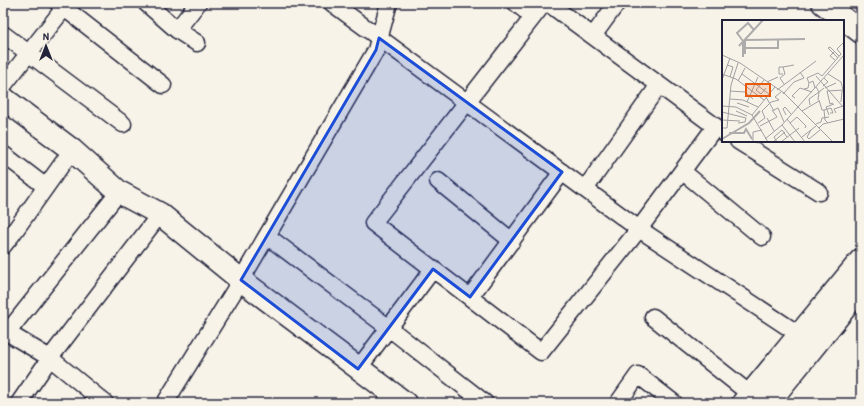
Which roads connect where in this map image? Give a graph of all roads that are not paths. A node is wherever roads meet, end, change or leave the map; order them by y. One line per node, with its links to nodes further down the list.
1 (146, 3): 12 (street)
2 (198, 3): 12 (street)
3 (332, 3): 16 (street)
4 (389, 3): 16 (street)
5 (516, 3): 11 (street)
6 (544, 3): 11 (street)
7 (548, 3): 15 (street)
8 (617, 3): 15 (street)
9 (823, 3): 13 (street)
10 (64, 5): 18 (street); 19 (street)
11 (533, 17): 23 (street)
12 (177, 30): 17 (street)
13 (861, 32)
14 (3, 34): 18 (street)
15 (593, 36): 20 (street)
16 (379, 38): 23 (street); 38 (street)
17 (197, 43)
18 (29, 54): 21 (street); 24 (street)
19 (163, 85)
20 (659, 85): 25 (street); 33 (street)
21 (3, 86)
22 (3, 98): 27 (street)
23 (466, 102): 30 (street); 43 (street)
24 (123, 124)
25 (719, 129): 29 (street)
26 (740, 142): 35 (street)
27 (72, 150): 32 (street); 34 (street)
28 (3, 154): 32 (street)
29 (682, 171): 37 (street); 40 (street)
30 (562, 172): 33 (street); 41 (street)
31 (438, 181): 41 (street)
32 (46, 187): 39 (street)
33 (585, 189): 37 (street)
34 (119, 192): 36 (street); 49 (street)
35 (819, 192)
36 (160, 214): 44 (street); 51 (street)
37 (639, 229): 45 (street); 50 (street)
38 (267, 236): 44 (street); 48 (street)
39 (6, 237)
40 (762, 237)
41 (512, 241): 45 (street)
42 (861, 260): 50 (street)
43 (433, 270): 45 (street); 48 (street)
44 (241, 280): 52 (street); 56 (street)
45 (470, 297)
46 (858, 298): 50 (street)
47 (653, 317): 53 (street)
48 (389, 328): 52 (street); 58 (street)
49 (5, 332): 51 (street)
50 (807, 339): 53 (street)
51 (50, 358): 54 (street); 55 (street)
52 (358, 369): 57 (street)
53 (753, 400)
54 (19, 403)
55 (105, 403)
56 (165, 403)
57 (404, 403)
58 (485, 403)
59 (618, 403): 60 (street)
60 (674, 403)

